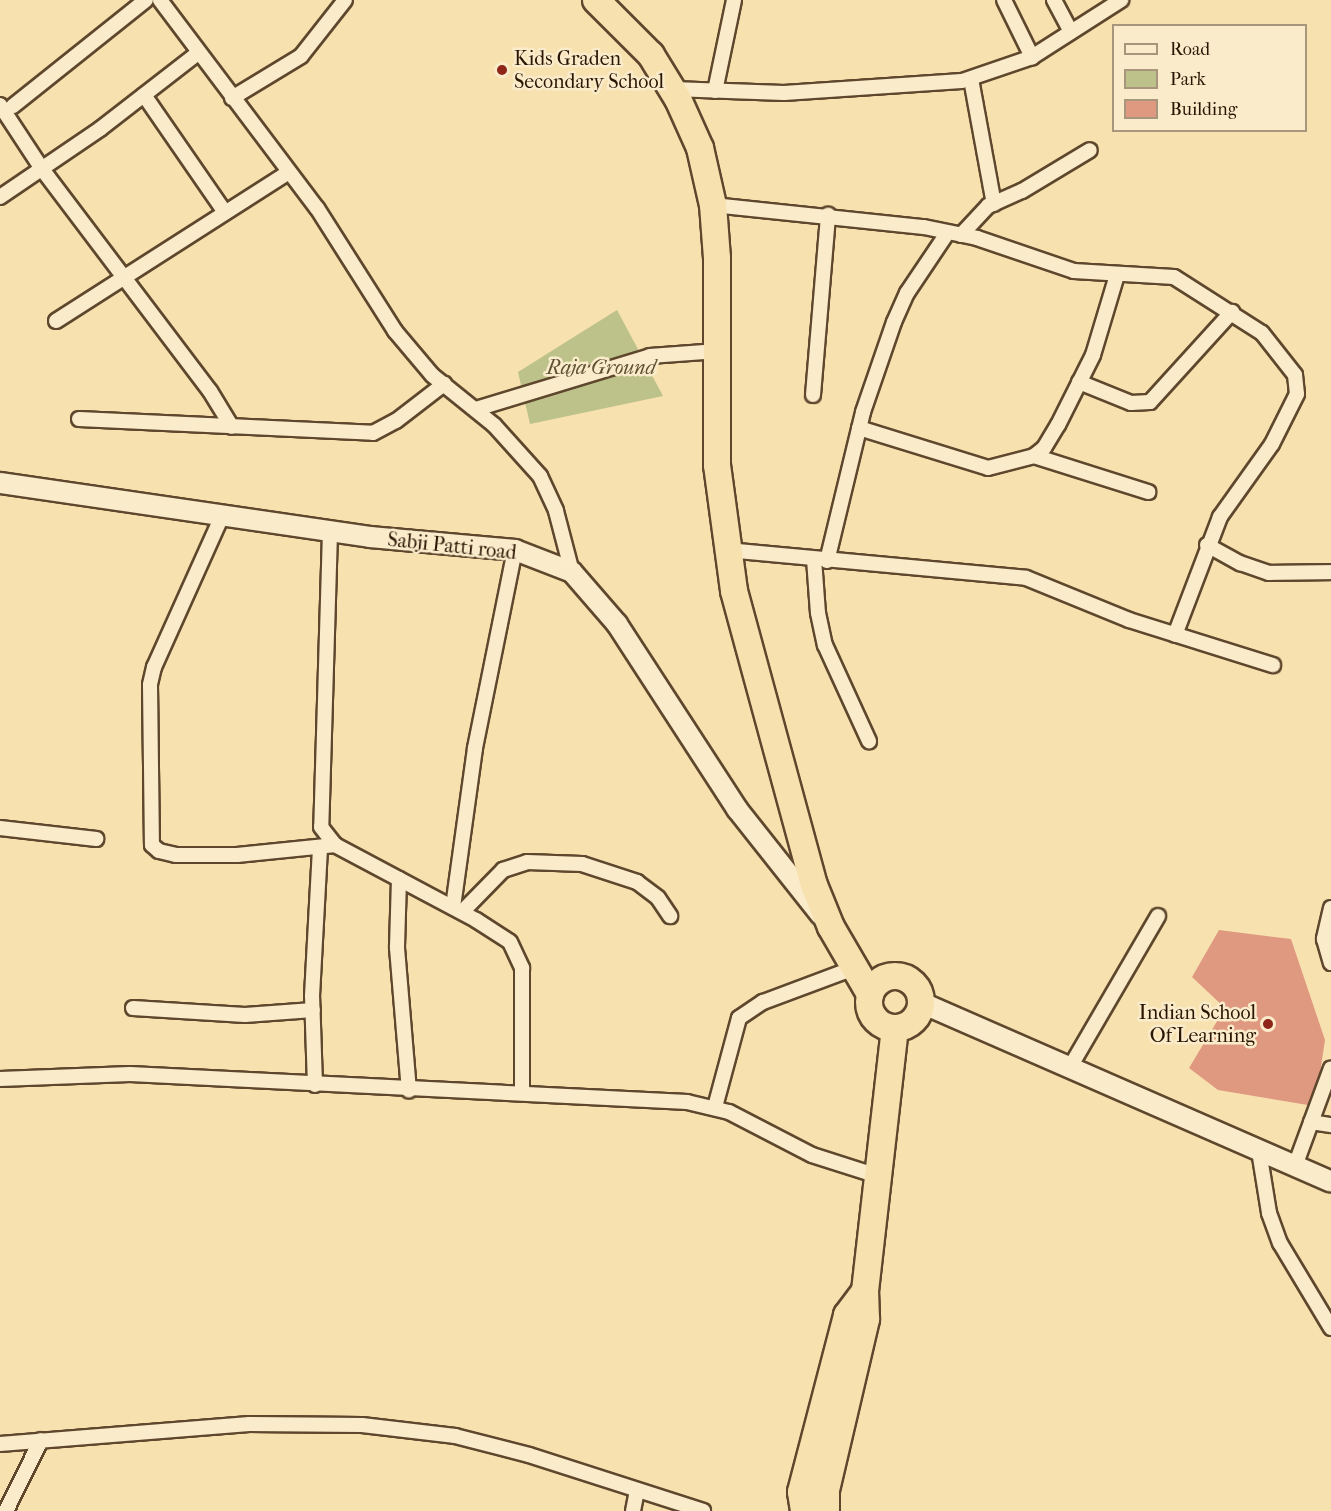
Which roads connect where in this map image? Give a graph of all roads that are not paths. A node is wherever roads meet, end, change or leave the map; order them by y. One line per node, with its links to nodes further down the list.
1 (146, 0): 17 (street)
2 (160, 0): 10 (street)
3 (345, 0): 16 (street)
4 (596, 0): 13 (highway)
5 (734, 0): 14 (street)
6 (1004, 0): 11 (street)
7 (1054, 0): 9 (street)
8 (1121, 0): 9 (street)
9 (1071, 32): 11 (street)
10 (198, 53): 15 (street); 16 (street)
11 (1032, 57): 12 (street)
12 (971, 79): 14 (street); 22 (street)
13 (672, 89): 14 (street); 23 (highway)
14 (715, 91)
15 (144, 95): 19 (street); 24 (street)
16 (232, 98): 20 (street)
17 (6, 106): 19 (street)
18 (1090, 150): 22 (street)
19 (42, 169): 21 (street); 27 (street)
20 (287, 173): 24 (street); 33 (street)
21 (0, 197)
22 (994, 204): 26 (street)
23 (713, 205): 25 (street); 31 (highway)
24 (224, 211): 27 (street)
25 (828, 215): 26 (street); 34 (street)
26 (955, 233): 28 (street); 38 (street)
27 (123, 275): 30 (street); 37 (street)
28 (1117, 275): 29 (street); 32 (street)
29 (1232, 312): 32 (street); 44 (street)
30 (56, 321)
31 (718, 351): 35 (street); 46 (highway)
32 (1079, 382): 39 (street)
33 (444, 384): 35 (street); 37 (street)
34 (813, 395)
35 (476, 409): 48 (street)
36 (80, 419): 37 (street)
37 (231, 427)
38 (859, 428): 39 (street); 47 (street)
39 (1034, 456): 41 (street)
40 (0, 483): 42 (main road, Sabji Patti road)
41 (1148, 492)
42 (222, 516): 43 (main road, Sabji Patti road); 56 (street)
43 (330, 532): 45 (main road, Sabji Patti road); 55 (street)
44 (1207, 545): 49 (street); 50 (street)
45 (515, 550): 48 (main road, Sabji Patti road); 59 (street)
46 (727, 550): 47 (street); 62 (highway)
47 (820, 560): 50 (street); 52 (street)
48 (572, 572): 62 (main road, Sabji Patti road)
49 (1331, 572)
50 (1175, 635): 51 (street)
51 (1273, 665)
52 (868, 741)
53 (0, 828): 54 (street)
54 (96, 839)
55 (335, 845): 56 (street); 57 (street)
56 (320, 847): 68 (street)
57 (399, 879): 59 (street); 74 (street)
58 (1331, 908): 63 (street)
59 (457, 910): 60 (street); 75 (street)
60 (670, 916)
61 (1158, 916): 71 (street)
62 (831, 927): 64 (highway)
63 (1331, 963)
64 (854, 968): 65 (highway); 76 (street)
65 (870, 994): 66 (highway); 69 (highway)
66 (922, 1003): 69 (highway); 71 (main road)
67 (133, 1008): 68 (street)
68 (312, 1010): 73 (street)
69 (895, 1029): 81 (highway)
70 (1331, 1068): 77 (street)
71 (1069, 1069): 79 (main road)
72 (0, 1079): 73 (street)
73 (315, 1085): 74 (street)
74 (410, 1090): 75 (street)
75 (522, 1093): 76 (street)
76 (715, 1107): 81 (street)
77 (1311, 1122): 78 (street); 80 (street)
78 (1331, 1125)
79 (1259, 1151): 80 (main road); 83 (street)
80 (1295, 1166): 82 (main road)
81 (881, 1177): 87 (highway)
82 (1331, 1182)
83 (1331, 1328)
84 (41, 1440): 85 (street); 86 (street); 88 (street)
85 (1, 1442)
86 (637, 1490): 89 (street); 90 (street)
87 (814, 1501)
88 (6, 1511)
89 (633, 1511)
90 (703, 1511)

